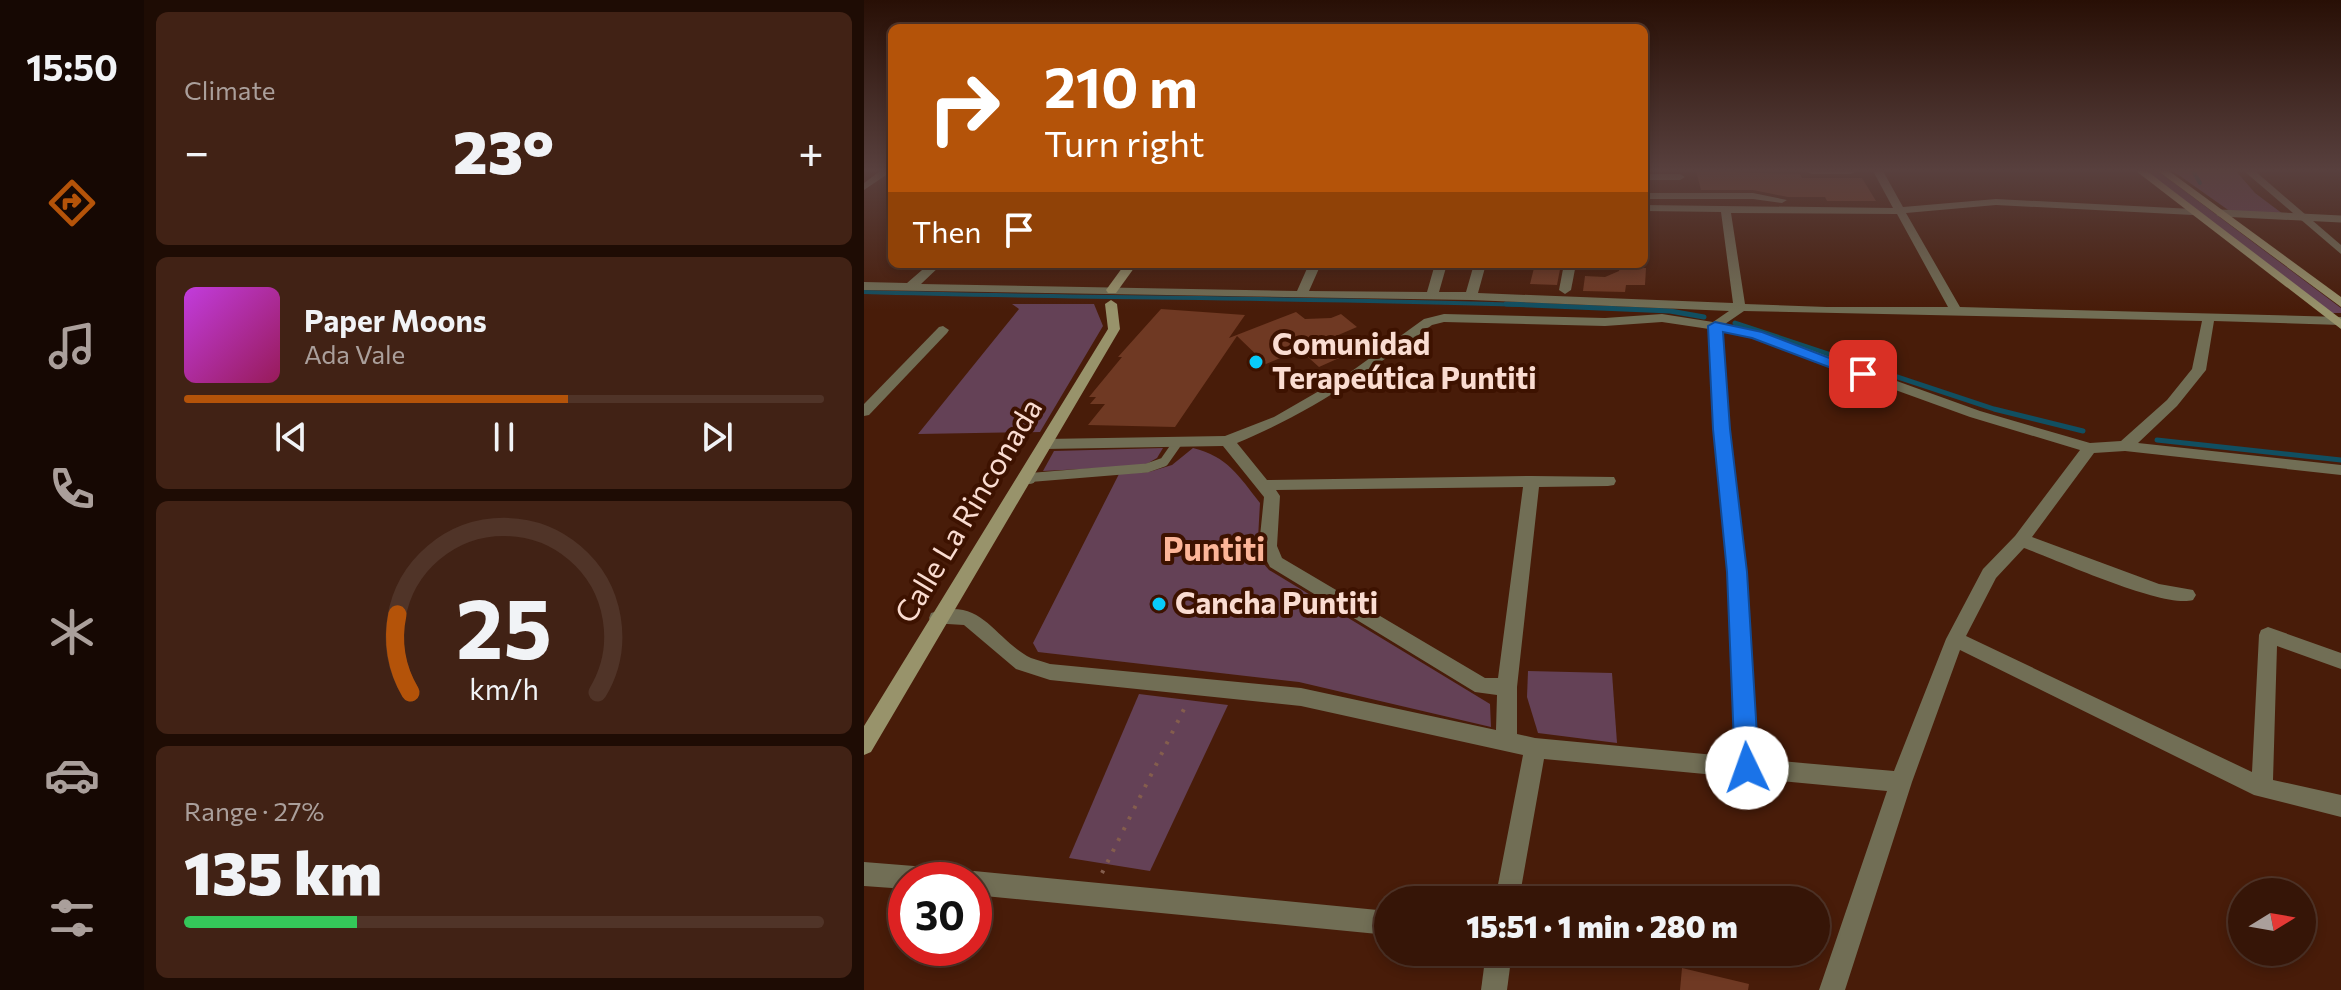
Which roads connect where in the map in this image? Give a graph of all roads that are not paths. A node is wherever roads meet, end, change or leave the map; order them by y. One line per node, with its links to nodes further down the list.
1 (1727, 217): 23 (street)
2 (1905, 217): 24 (street)
3 (2200, 217): 26 (main road)
4 (2226, 217): 22 (main road)
5 (2278, 217): 6 (lane)
6 (2303, 219): 7 (lane); 8 (street)
7 (2341, 219)
8 (2341, 251)
9 (931, 268): 16 (street)
10 (1129, 268): 20 (main road)
11 (1313, 268): 18 (street)
12 (1440, 268): 19 (street)
13 (1479, 268): 21 (street)
14 (1569, 268): 17 (street)
15 (864, 286): 16 (street)
16 (910, 287): 20 (street)
17 (1565, 290)
18 (1301, 295): 19 (street); 20 (street)
19 (1432, 295): 21 (street)
20 (1112, 296): 32 (main road, Calle La Rinconada)
21 (1471, 296): 23 (street)
22 (2341, 303)
23 (1740, 308): 24 (street); 27 (street)
24 (1956, 311): 25 (street)
25 (2209, 317): 26 (street); 33 (street)
26 (2339, 322)
27 (1715, 326): 30 (street); 34 (street); 49 (street)
28 (943, 330): 29 (street)
29 (865, 411)
30 (1227, 441): 31 (street); 39 (street)
31 (1178, 442): 32 (street); 36 (lane)
32 (1045, 444): 36 (main road, Calle La Rinconada)
33 (2125, 446): 34 (street); 35 (street)
34 (2090, 448): 40 (street)
35 (2341, 470)
36 (1024, 478): 42 (main road, Calle La Rinconada)
37 (1532, 481): 38 (street); 39 (street); 45 (street)
38 (1608, 481)
39 (1265, 485): 45 (street)
40 (2021, 540): 41 (street); 43 (street)
41 (2187, 595)
42 (938, 618): 46 (street); 47 (main road, Calle La Rinconada)
43 (1955, 639): 50 (street); 51 (street)
44 (2341, 661): 51 (street)
45 (1507, 687): 46 (street)
46 (1506, 741): 48 (street)
47 (864, 745)
48 (1535, 748): 49 (street); 56 (street)
49 (1747, 768): 50 (street)
50 (1901, 782): 60 (street)
51 (2262, 788): 52 (street)
52 (2341, 806)
53 (864, 874): 54 (street)
54 (888, 876)
55 (992, 884): 57 (street)
56 (1510, 886)
57 (1374, 922)
58 (1497, 966): 59 (street)
59 (1494, 990)
60 (1832, 990)

